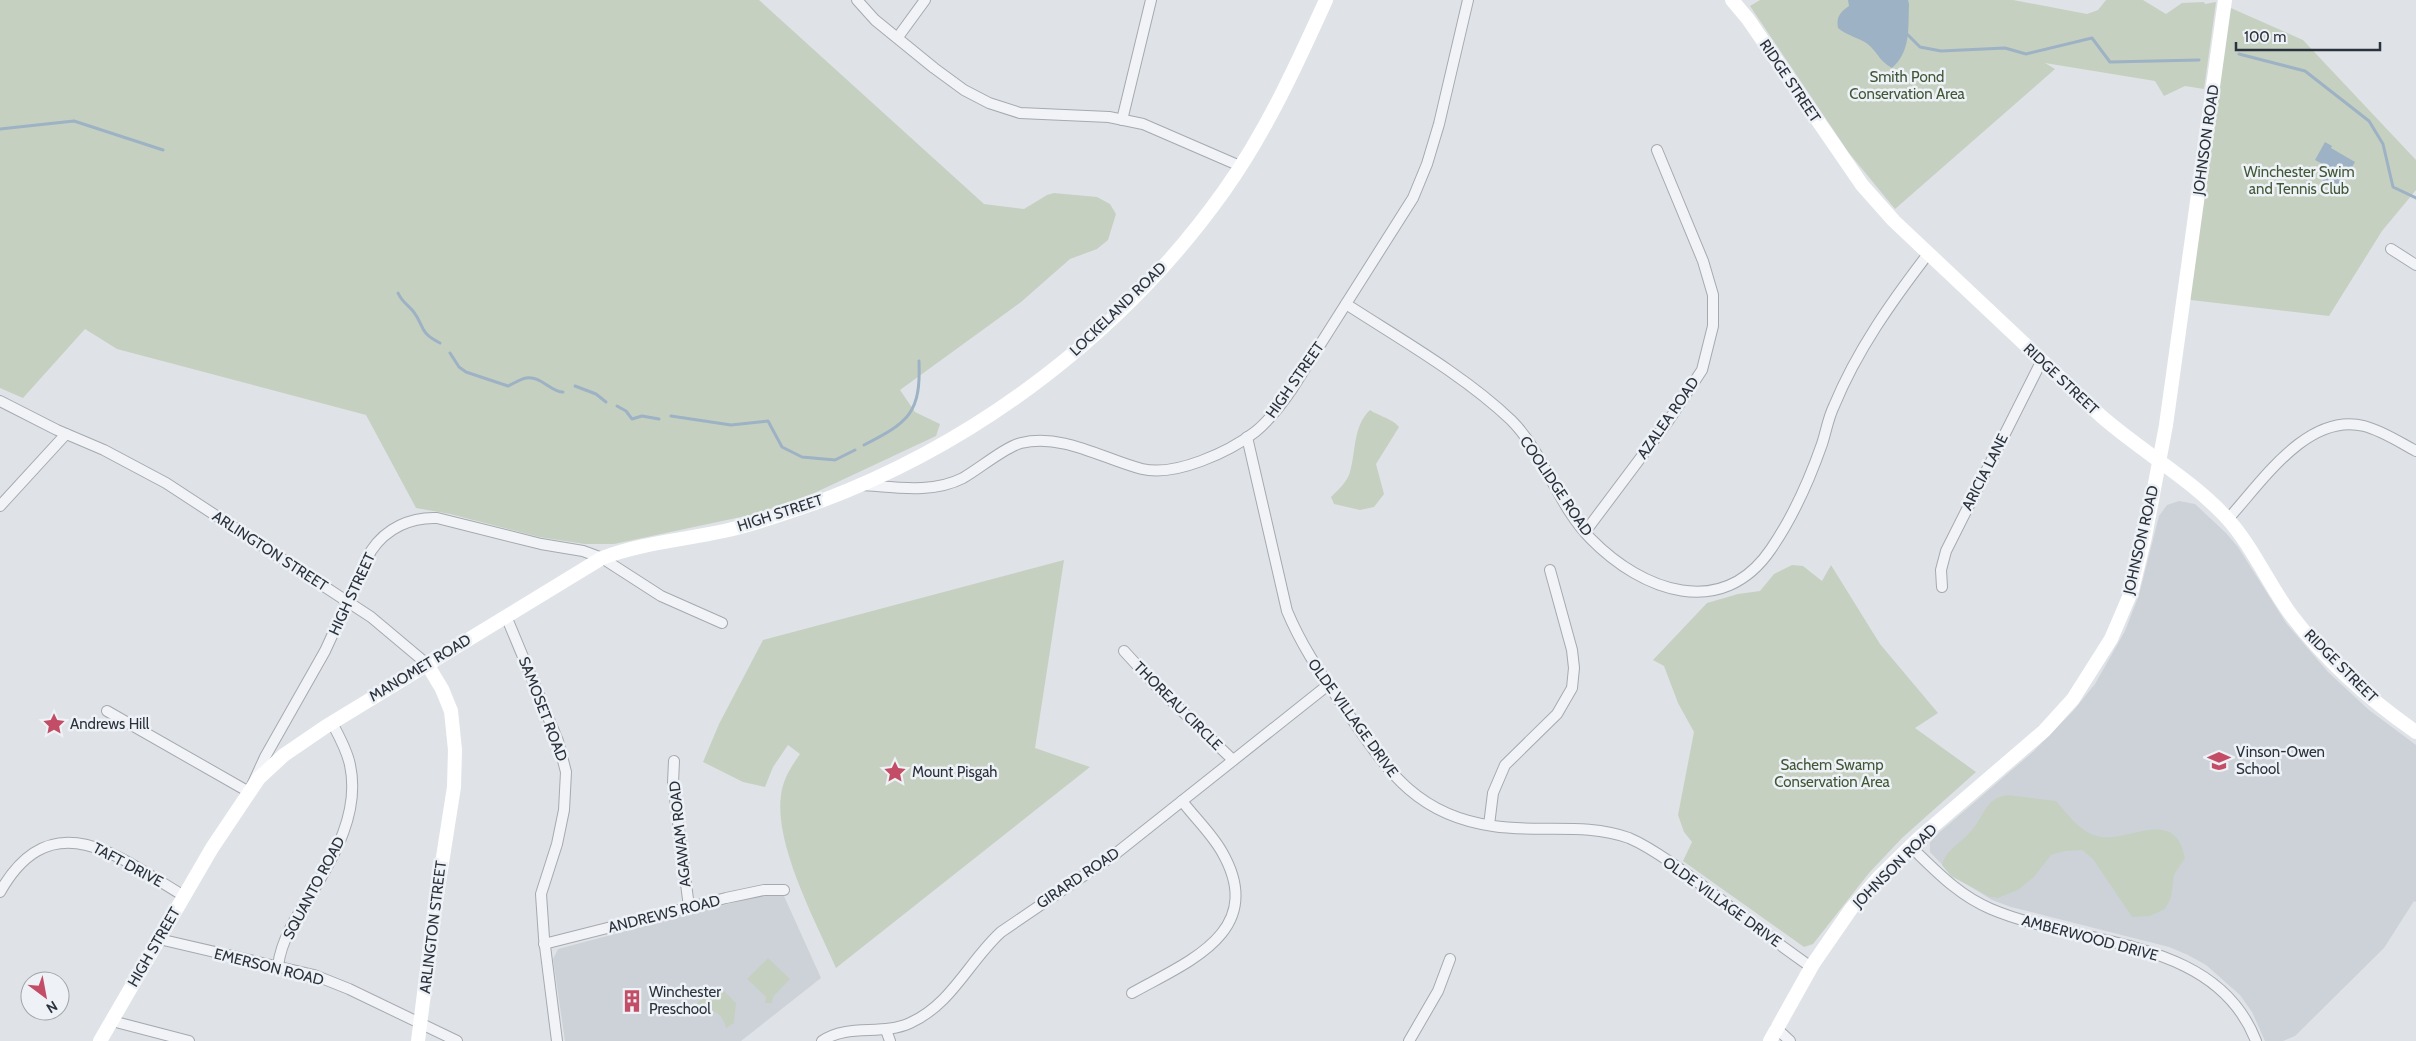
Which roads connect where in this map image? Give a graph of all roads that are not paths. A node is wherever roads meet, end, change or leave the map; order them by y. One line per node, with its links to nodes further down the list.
1 (857, 0): 8 (street)
2 (924, 0): 8 (street)
3 (1151, 0): 9 (street)
4 (1326, 0): 11 (street, LOCKELAND ROAD)
5 (1468, 0): 15 (street, HIGH STREET)
6 (1732, 0): 13 (street, RIDGE STREET)
7 (2225, 0): 21 (street, JOHNSON ROAD)
8 (898, 37): 9 (street)
9 (1122, 120): 11 (street)
10 (1657, 150): 25 (street, AZALEA ROAD)
11 (1240, 166): 22 (street, LOCKELAND ROAD)
12 (2392, 249): 14 (street)
13 (1928, 254): 16 (street, RIDGE STREET); 25 (street, COOLIDGE ROAD)
14 (2416, 264)
15 (1346, 304): 19 (street, HIGH STREET); 25 (street, COOLIDGE ROAD)
16 (2042, 360): 21 (street, RIDGE STREET); 28 (street, ARICIA LANE)
17 (0, 401): 18 (street, ARLINGTON STREET)
18 (66, 434): 23 (street); 29 (street, ARLINGTON STREET)
19 (1247, 437): 22 (street, HIGH STREET); 34 (street, OLDE VILLAGE DRIVE)
20 (2416, 451): 24 (street)
21 (2159, 462): 24 (street, RIDGE STREET); 43 (street, JOHNSON ROAD)
22 (858, 485): 26 (street, HIGH STREET)
23 (0, 506)
24 (2228, 519): 37 (street, RIDGE STREET)
25 (1585, 532)
26 (602, 558): 29 (street, HIGH STREET); 30 (street, MANOMET ROAD); 31 (street)
27 (1550, 570): 42 (street)
28 (1942, 587)
29 (348, 602): 33 (street, ARLINGTON STREET); 40 (street, HIGH STREET)
30 (506, 616): 33 (street, MANOMET ROAD); 49 (street, SAMOSET ROAD)
31 (722, 623)
32 (1124, 651): 38 (street, THOREAU CIRCLE)
33 (427, 664): 36 (street, MANOMET ROAD); 55 (street, ARLINGTON STREET)
34 (1328, 685): 38 (street, GIRARD ROAD); 42 (street, OLDE VILLAGE DRIVE)
35 (107, 711): 40 (street)
36 (332, 723): 40 (street, MANOMET ROAD); 51 (street, SQUANTO ROAD)
37 (2416, 732)
38 (1233, 760): 41 (street, GIRARD ROAD)
39 (674, 761): 47 (street, AGAWAM ROAD)
40 (249, 792): 46 (street, HIGH STREET)
41 (1182, 801): 53 (street); 56 (street, GIRARD ROAD)
42 (1489, 826): 52 (street, OLDE VILLAGE DRIVE)
43 (1911, 847): 52 (street, JOHNSON ROAD); 67 (street, AMBERWOOD DRIVE)
44 (784, 890): 47 (street, ANDREWS ROAD)
45 (0, 892): 46 (street, TAFT DRIVE)
46 (184, 896): 48 (street, HIGH STREET)
47 (688, 908): 49 (street, ANDREWS ROAD)
48 (159, 939): 51 (street, EMERSON ROAD); 54 (street, HIGH STREET)
49 (544, 944): 62 (street, SAMOSET ROAD)
50 (1450, 959): 65 (street)
51 (278, 966): 55 (street, EMERSON ROAD)
52 (1811, 967): 57 (street, JOHNSON ROAD)
53 (1132, 992)
54 (112, 1021): 58 (street, HIGH STREET); 59 (street)
55 (421, 1024): 60 (street, ARLINGTON STREET); 61 (street, EMERSON ROAD)
56 (886, 1030): 63 (street, GIRARD ROAD); 64 (street)
57 (1773, 1035): 66 (street)
58 (100, 1041)
59 (189, 1041)
60 (418, 1041)
61 (457, 1041)
62 (557, 1041)
63 (822, 1041)
64 (890, 1041)
65 (1409, 1041)
66 (1790, 1041)
67 (2256, 1041)

